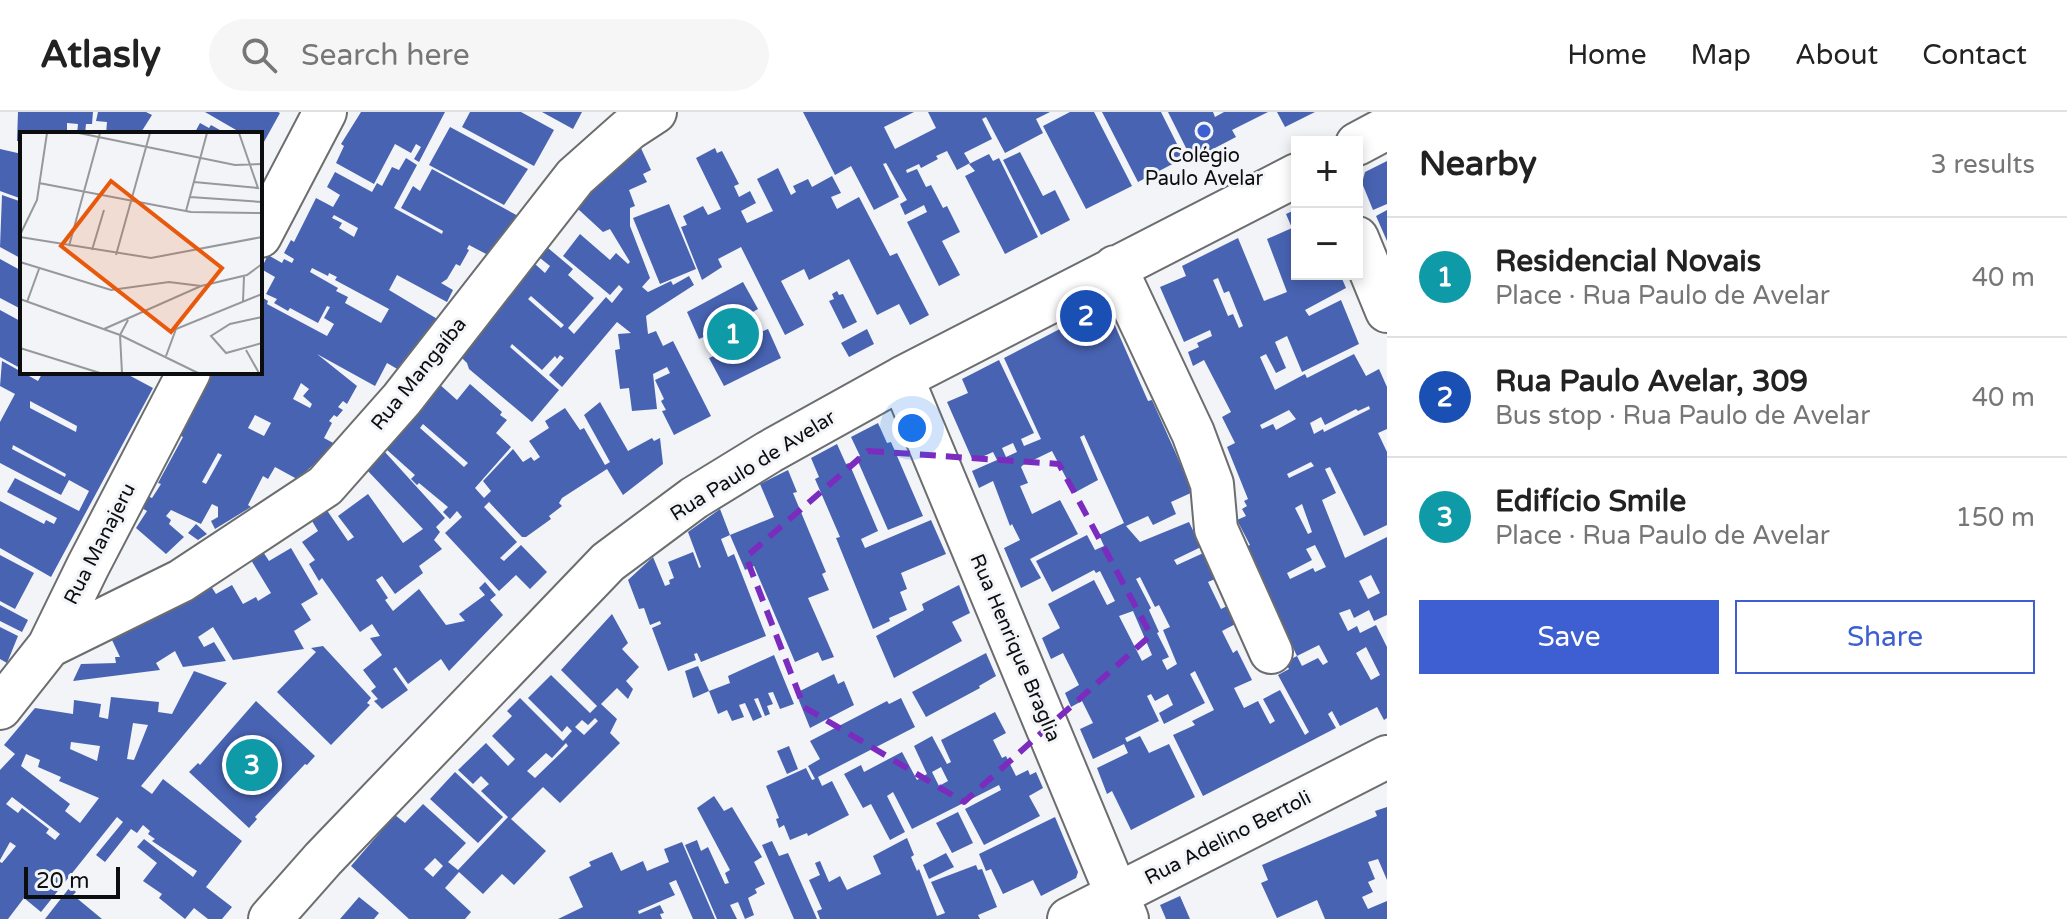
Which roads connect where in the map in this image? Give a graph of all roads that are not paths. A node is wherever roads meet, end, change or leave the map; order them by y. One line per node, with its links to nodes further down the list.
1 (325, 112): 6 (street)
2 (655, 112): 13 (street, Rua Mangaíba)
3 (1387, 128): 4 (street)
4 (1363, 141)
5 (1291, 178): 8 (street, Rua Paulo de Avelar)
6 (262, 232)
7 (1363, 253): 9 (street)
8 (1115, 267): 11 (street, Rua Paulo de Avelar); 15 (street)
9 (1387, 311)
10 (188, 374): 12 (street, Rua Manajeru)
11 (902, 378): 18 (street, Rua Henrique Braglia); 19 (street, Rua Paulo de Avelar)
12 (88, 566): 13 (street); 14 (street, Rua Manajeru)
13 (149, 597): 14 (street, Rua Mangaíba)
14 (49, 646): 16 (street, Rua Manajeru)
15 (1271, 652)
16 (0, 708)
17 (1387, 757): 18 (street, Rua Adelino Bertoli)
18 (1122, 907): 20 (street, Rua Adelino Bertoli)
19 (270, 919)
20 (1069, 919)

